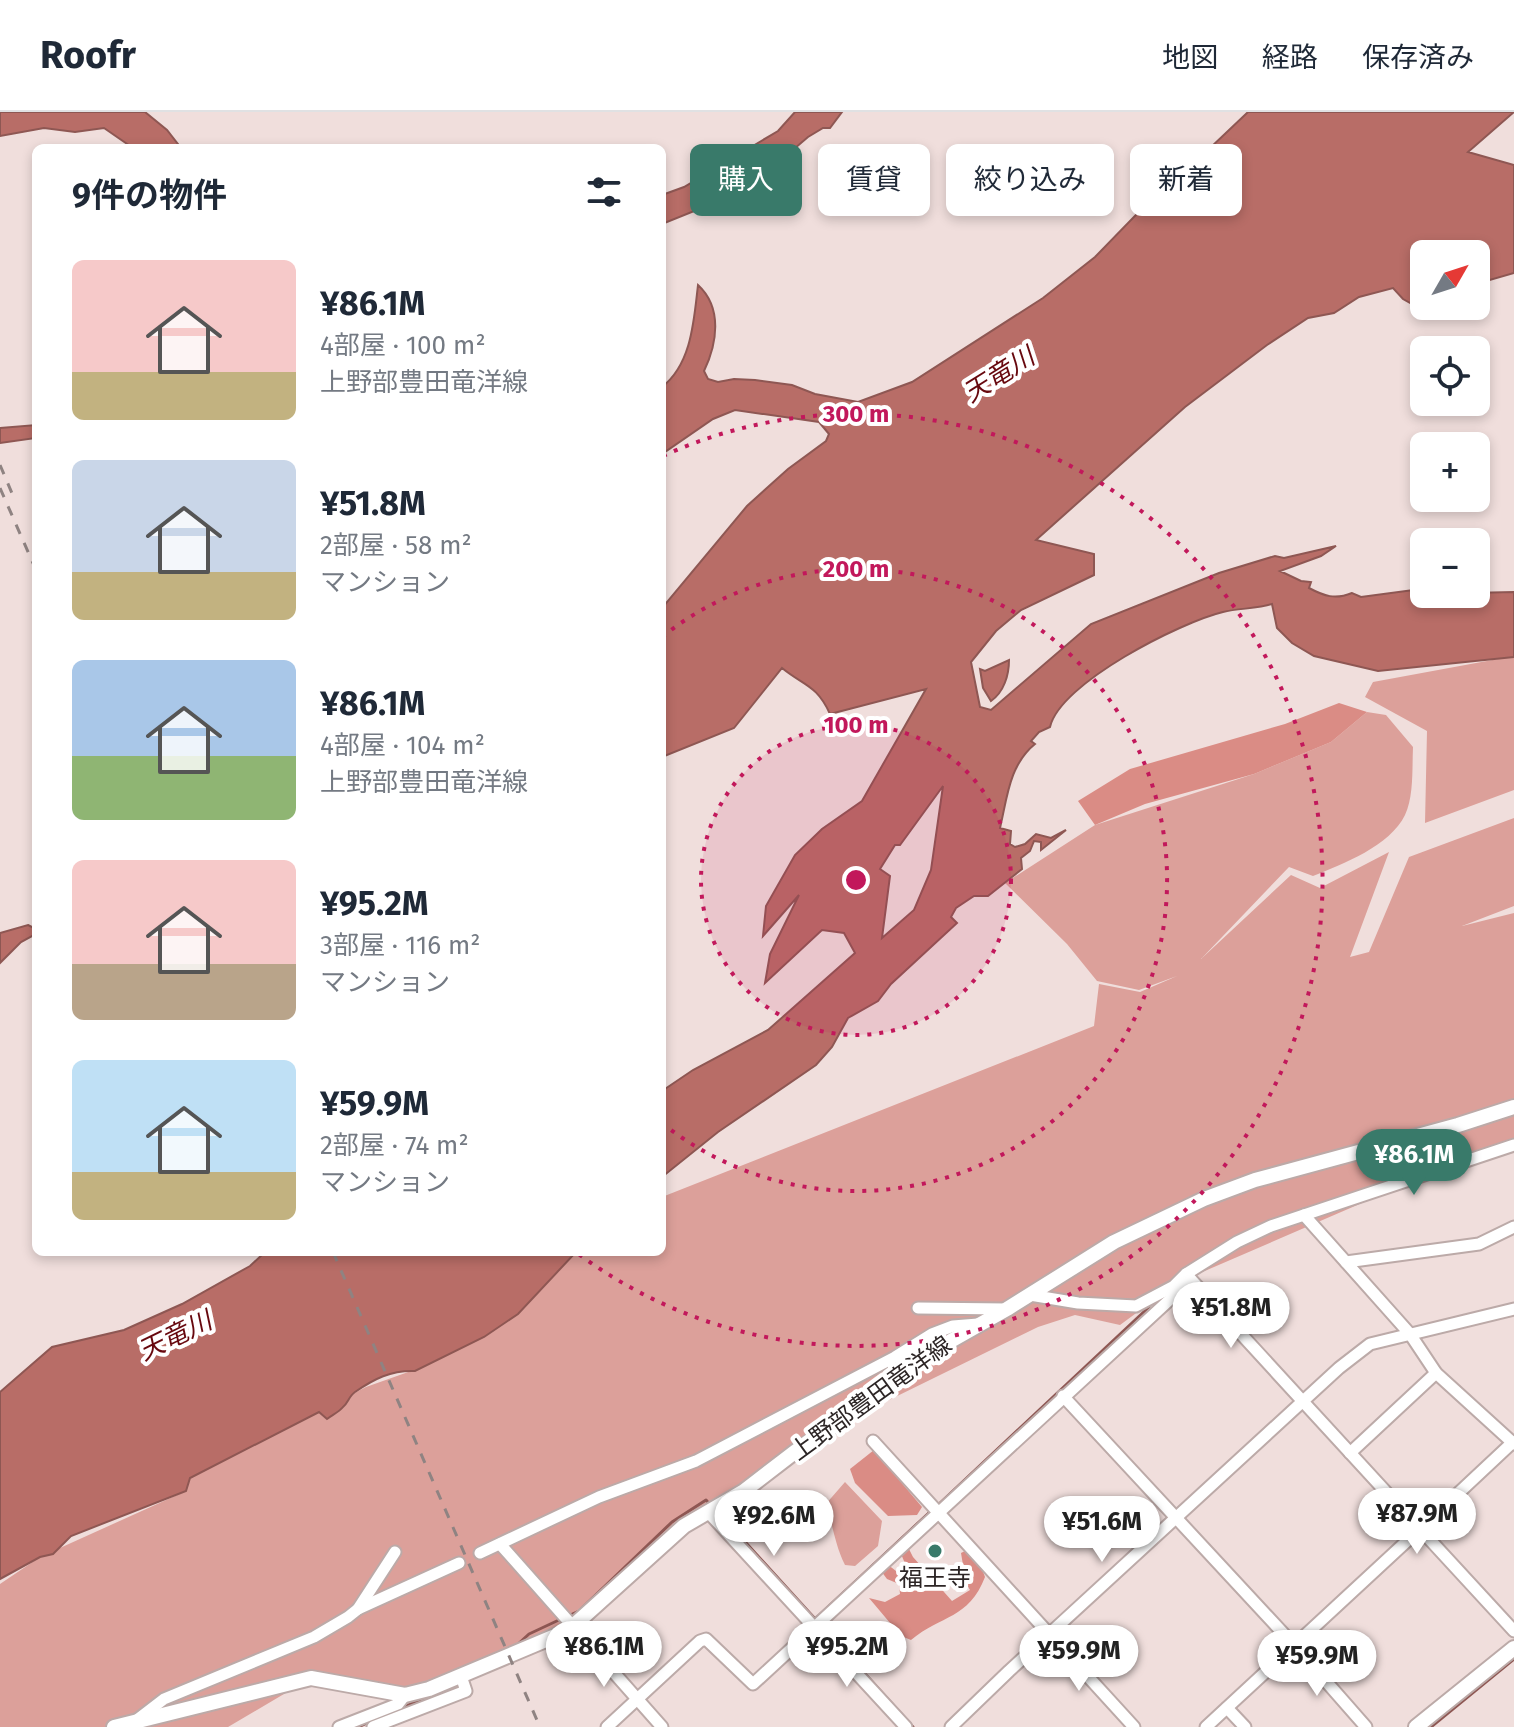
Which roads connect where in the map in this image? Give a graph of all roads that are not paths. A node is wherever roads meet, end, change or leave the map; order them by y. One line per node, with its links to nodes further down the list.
1 (1514, 1107): 7 (main road, 上野部豊田竜洋線)
2 (1514, 1145): 3 (street)
3 (1304, 1215): 5 (street); 6 (street)
4 (1514, 1227): 5 (street)
5 (1346, 1262): 12 (street)
6 (1188, 1277): 7 (street); 14 (street); 15 (street)
7 (1030, 1295): 9 (main road, 上野部豊田竜洋線)
8 (918, 1308): 9 (street)
9 (1007, 1309): 11 (main road, 上野部豊田竜洋線)
10 (1514, 1309): 12 (street)
11 (978, 1324): 19 (main road, 上野部豊田竜洋線); 23 (street)
12 (1410, 1334): 13 (street); 15 (street)
13 (1436, 1373): 17 (street); 18 (street)
14 (1063, 1396): 20 (street); 21 (street)
15 (1303, 1402): 18 (street); 21 (street)
16 (873, 1441): 20 (street)
17 (1513, 1443): 22 (street)
18 (1350, 1453): 22 (street)
19 (708, 1512): 28 (main road, 上野部豊田竜洋線); 29 (street)
20 (937, 1513): 29 (street); 31 (street)
21 (1178, 1518): 31 (street); 32 (street)
22 (1420, 1529): 30 (street); 32 (street)
23 (500, 1544): 25 (street); 28 (street)
24 (395, 1552): 27 (street)
25 (480, 1553)
26 (459, 1563): 27 (street)
27 (358, 1609): 38 (street)
28 (572, 1627): 34 (main road, 上野部豊田竜洋線); 36 (street)
29 (814, 1627): 36 (street); 44 (street)
30 (1514, 1631)
31 (1051, 1635): 45 (street); 46 (street)
32 (1295, 1646): 37 (street); 49 (street)
33 (1514, 1648): 50 (main road)
34 (461, 1676): 35 (main road, 上野部豊田竜洋線); 41 (street)
35 (405, 1695): 38 (main road, 上野部豊田竜洋線); 40 (street)
36 (637, 1699): 42 (street); 43 (street)
37 (1227, 1708): 47 (street); 48 (street)
38 (134, 1722): 39 (main road, 上野部豊田竜洋線)
39 (114, 1727)
40 (339, 1727)
41 (374, 1727)
42 (607, 1727)
43 (662, 1727)
44 (906, 1727)
45 (951, 1727)
46 (1134, 1727)
47 (1206, 1727)
48 (1245, 1727)
49 (1366, 1727)
50 (1416, 1727)

